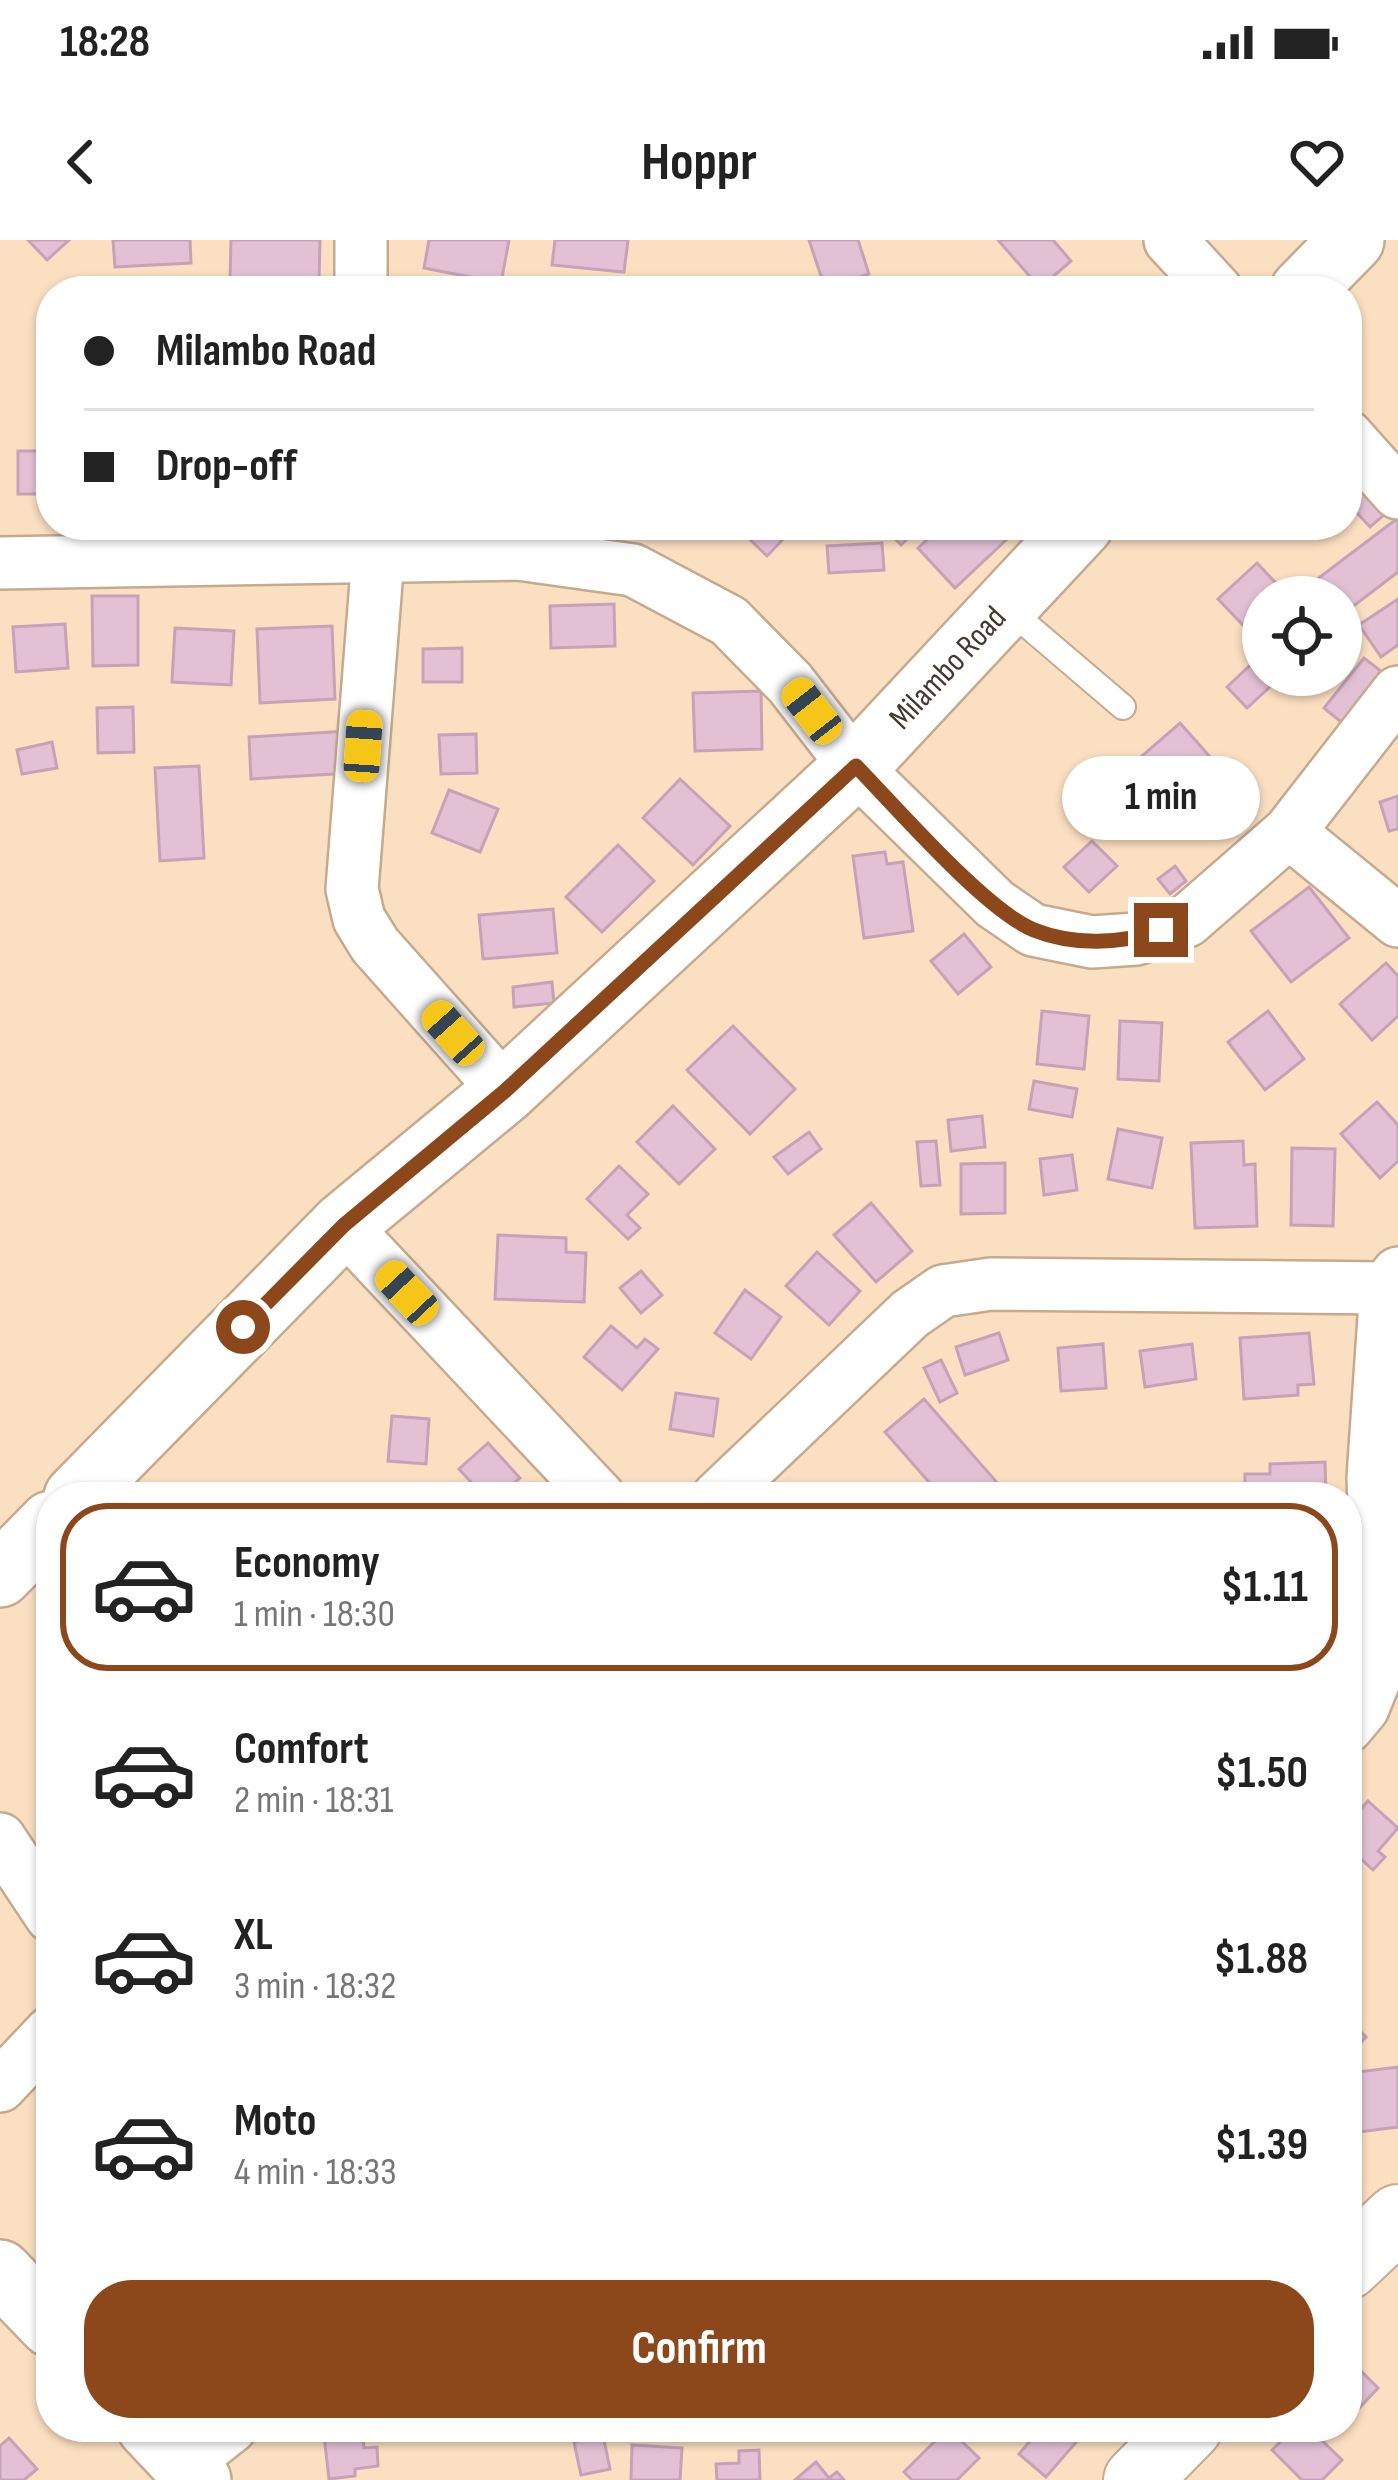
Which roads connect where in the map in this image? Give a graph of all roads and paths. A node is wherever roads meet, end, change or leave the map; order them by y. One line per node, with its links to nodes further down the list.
1 (361, 240): 4 (street)
2 (1170, 240): 5 (street)
3 (1352, 240): 6 (street)
4 (361, 276)
5 (1203, 276)
6 (1317, 276)
7 (1362, 453): 8 (street)
8 (1398, 493)
9 (1067, 540): 12 (street, Milambo Road)
10 (366, 546): 11 (street); 15 (street); 18 (street)
11 (0, 563)
12 (1006, 606): 14 (lane); 15 (street, Milambo Road)
13 (1398, 692): 16 (street)
14 (1123, 707)
15 (856, 766): 16 (street); 18 (street, Milambo Road)
16 (1289, 832): 17 (street)
17 (1398, 921)
18 (505, 1091): 19 (street, Milambo Road)
19 (344, 1225): 21 (street, Milambo Road); 22 (street)
20 (1392, 1281): 23 (street); 26 (street)
21 (91, 1482)
22 (584, 1482)
23 (734, 1482)
24 (36, 1538): 25 (street)
25 (0, 1575)
26 (1362, 1709)
27 (0, 1839): 28 (street)
28 (36, 1893)
29 (36, 2048): 30 (street)
30 (0, 2086)
31 (0, 2272): 32 (street)
32 (36, 2309)
33 (1174, 2442): 34 (main road)
34 (1137, 2480)

